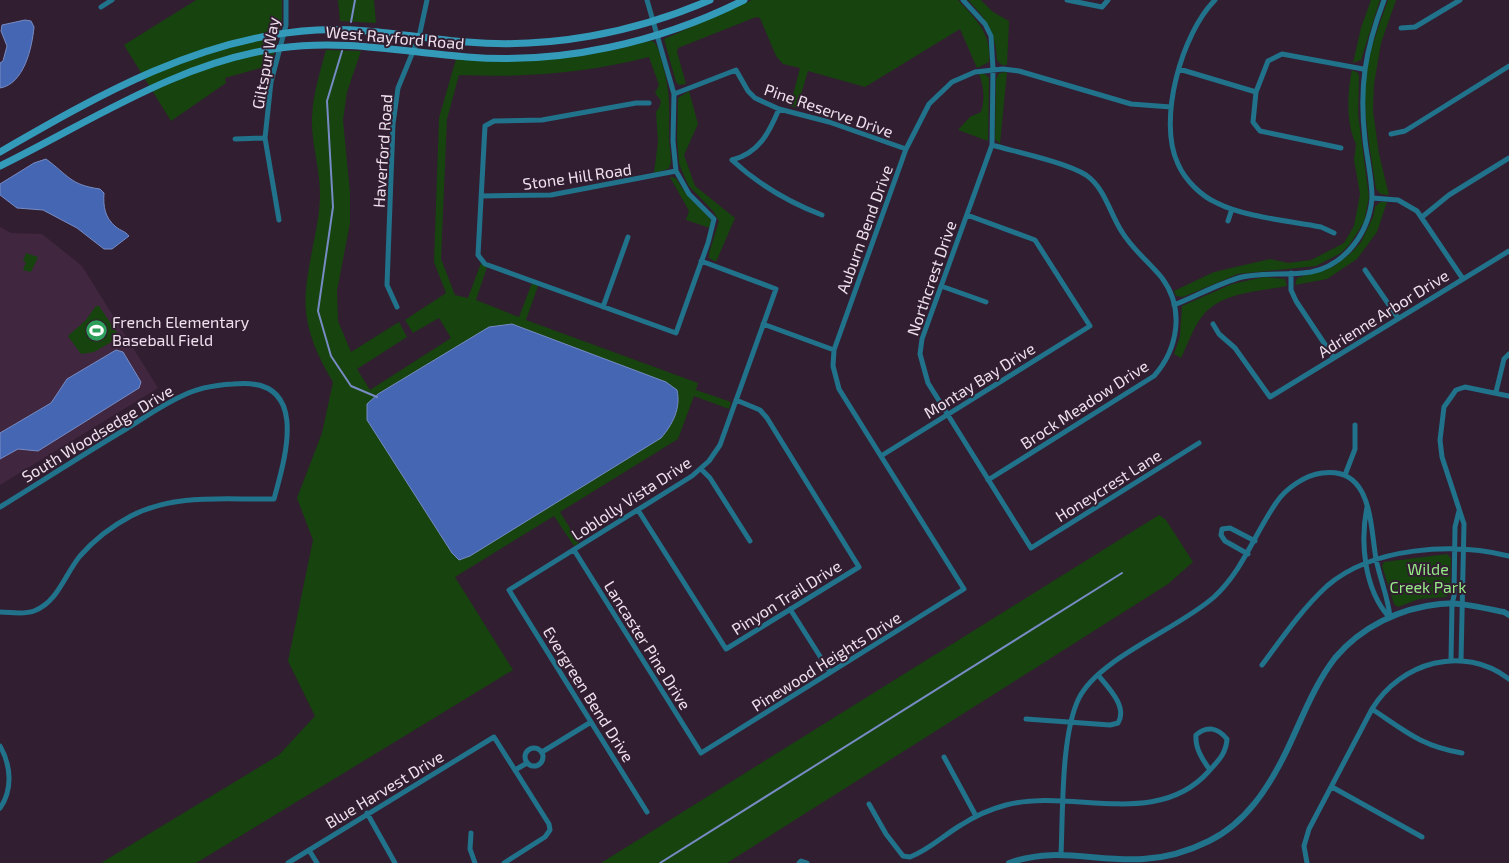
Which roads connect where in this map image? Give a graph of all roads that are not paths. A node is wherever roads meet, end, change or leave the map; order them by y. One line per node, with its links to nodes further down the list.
1 (112, 0): 13 (street)
2 (286, 0): 16 (street, Giltspur Way)
3 (427, 0): 18 (street, Haverford Road)
4 (647, 0): 14 (street)
5 (710, 0): 14 (main road, West Rayford Road)
6 (744, 0): 17 (main road, West Rayford Road)
7 (963, 0): 22 (street, Northcrest Drive)
8 (1067, 0): 9 (street)
9 (1108, 0)
10 (1215, 0): 23 (street)
11 (1384, 0): 24 (street)
12 (1460, 0): 15 (street)
13 (101, 7)
14 (654, 21): 17 (street); 18 (main road, West Rayford Road)
15 (1401, 28)
16 (285, 33): 18 (main road, West Rayford Road); 19 (street, Giltspur Way); 25 (main road, West Rayford Road)
17 (658, 35): 20 (main road, West Rayford Road); 27 (street)
18 (419, 37): 20 (street, Haverford Road)
19 (280, 48): 20 (main road, West Rayford Road); 29 (main road, West Rayford Road); 33 (street, Giltspur Way)
20 (414, 51): 60 (street, Haverford Road)
21 (1509, 66): 32 (street)
22 (993, 69): 30 (street, Auburn Bend Drive); 35 (street, Northcrest Drive); 37 (street, Auburn Bend Drive)
23 (1179, 69): 26 (street); 30 (street)
24 (1363, 69): 26 (street); 43 (street)
25 (114, 90): 29 (main road); 38 (main road, West Rayford Road)
26 (1256, 92): 36 (street)
27 (674, 94): 31 (street, Pine Reserve Drive); 41 (street)
28 (649, 103): 42 (street)
29 (121, 104): 40 (main road, West Rayford Road)
30 (1171, 108): 44 (street)
31 (779, 109): 37 (street, Pine Reserve Drive); 46 (street)
32 (1391, 134)
33 (265, 138): 34 (street); 48 (street, Giltspur Way)
34 (234, 139)
35 (992, 145): 45 (street, Northcrest Drive); 59 (street)
36 (1341, 148)
37 (906, 149): 65 (street, Auburn Bend Drive)
38 (0, 152)
39 (1509, 158): 47 (street)
40 (0, 166)
41 (676, 171): 42 (street, Stone Hill Road); 53 (street)
42 (481, 196): 61 (street)
43 (1372, 198): 47 (street); 55 (street)
44 (1232, 209): 49 (street); 50 (street)
45 (967, 214): 57 (street, Northcrest Drive); 71 (street, Montay Bay Drive)
46 (822, 215)
47 (1422, 217): 56 (street)
48 (278, 220)
49 (1228, 221)
50 (1334, 233)
51 (628, 237): 61 (street)
52 (1509, 251): 56 (street, Adrienne Arbor Drive)
53 (701, 261): 61 (street); 63 (street, Loblolly Vista Drive)
54 (1365, 270): 62 (street)
55 (1291, 273): 59 (street); 67 (street)
56 (1463, 279): 62 (street, Adrienne Arbor Drive)
57 (941, 286): 58 (street); 71 (street, Northcrest Drive)
58 (986, 302)
59 (1174, 305): 77 (street, Brock Meadow Drive)
60 (397, 307)
61 (603, 307)
62 (1398, 318): 67 (street, Adrienne Arbor Drive)
63 (763, 324): 65 (street); 70 (street, Loblolly Vista Drive)
64 (1212, 324): 67 (street, Adrienne Arbor Drive)
65 (834, 350): 74 (street, Auburn Bend Drive)
66 (1509, 354): 68 (street)
67 (1334, 358)
68 (1496, 392): 69 (street); 80 (street)
69 (1509, 396)
70 (736, 400): 75 (street, Loblolly Vista Drive); 96 (street, Pinyon Trail Drive)
71 (947, 414): 74 (street, Montay Bay Drive); 77 (street, Northcrest Drive)
72 (1355, 425): 76 (street)
73 (1199, 443): 84 (street, Honeycrest Lane)
74 (881, 456): 92 (street, Auburn Bend Drive)
75 (701, 470): 81 (street, Loblolly Vista Drive); 82 (street)
76 (1345, 475): 78 (street); 83 (street)
77 (988, 480): 84 (street, Northcrest Drive)
78 (1367, 504): 90 (street); 91 (street)
79 (0, 507): 97 (street, South Woodsedge Drive)
80 (1460, 509): 85 (street); 86 (street)
81 (638, 510): 87 (street, Loblolly Vista Drive); 96 (street, Pinyon Trail Drive)
82 (750, 540)
83 (1255, 541): 88 (street); 88 (street)
84 (1030, 548)
85 (1454, 548): 86 (street); 90 (street); 94 (street)
86 (1465, 549): 89 (street); 95 (street)
87 (574, 550): 93 (street, Loblolly Vista Drive); 112 (street, Lancaster Pine Drive)
88 (1248, 554): 104 (street)
89 (1509, 556)
90 (1376, 559): 91 (street); 99 (street)
91 (1367, 563): 99 (street); 102 (street)
92 (964, 589): 103 (street, Pinewood Heights Drive)
93 (510, 590): 108 (street, Evergreen Bend Drive)
94 (1452, 604): 95 (street); 99 (street); 100 (street)
95 (1462, 604): 98 (street); 101 (street)
96 (790, 609): 103 (street)
97 (0, 612)
98 (1509, 615)
99 (1390, 617): 128 (street)
100 (1451, 660): 101 (street); 106 (street)
101 (1461, 660): 105 (street)
102 (1262, 665)
103 (830, 672): 112 (street, Pinewood Heights Drive)
104 (1098, 674): 109 (street); 109 (street)
105 (1509, 679)
106 (1372, 709): 113 (street); 118 (street)
107 (1026, 719): 109 (street)
108 (592, 722): 111 (street); 122 (street, Evergreen Bend Drive)
109 (1070, 723): 119 (street)
110 (0, 746): 121 (street)
111 (542, 752): 115 (street); 115 (street)
112 (701, 753)
113 (1462, 753)
114 (944, 756): 124 (street)
115 (527, 763): 116 (street)
116 (515, 770): 123 (street, Blue Harvest Drive); 133 (street)
117 (1210, 770): 117 (street); 119 (street)
118 (1332, 787): 126 (street); 137 (street)
119 (1064, 800): 124 (street); 128 (street)
120 (869, 804): 124 (street)
121 (0, 808)
122 (647, 812)
123 (367, 813): 127 (street, Blue Harvest Drive); 131 (street)
124 (976, 816)
125 (471, 833): 132 (street)
126 (1422, 837)
127 (309, 850): 129 (street, Blue Harvest Drive); 130 (street)
128 (1062, 854): 136 (street)
129 (288, 863)
130 (317, 863)
131 (395, 863)
132 (475, 863)
133 (504, 863)
134 (799, 863): 135 (street)
135 (807, 863)
136 (1009, 863)
137 (1306, 863)

